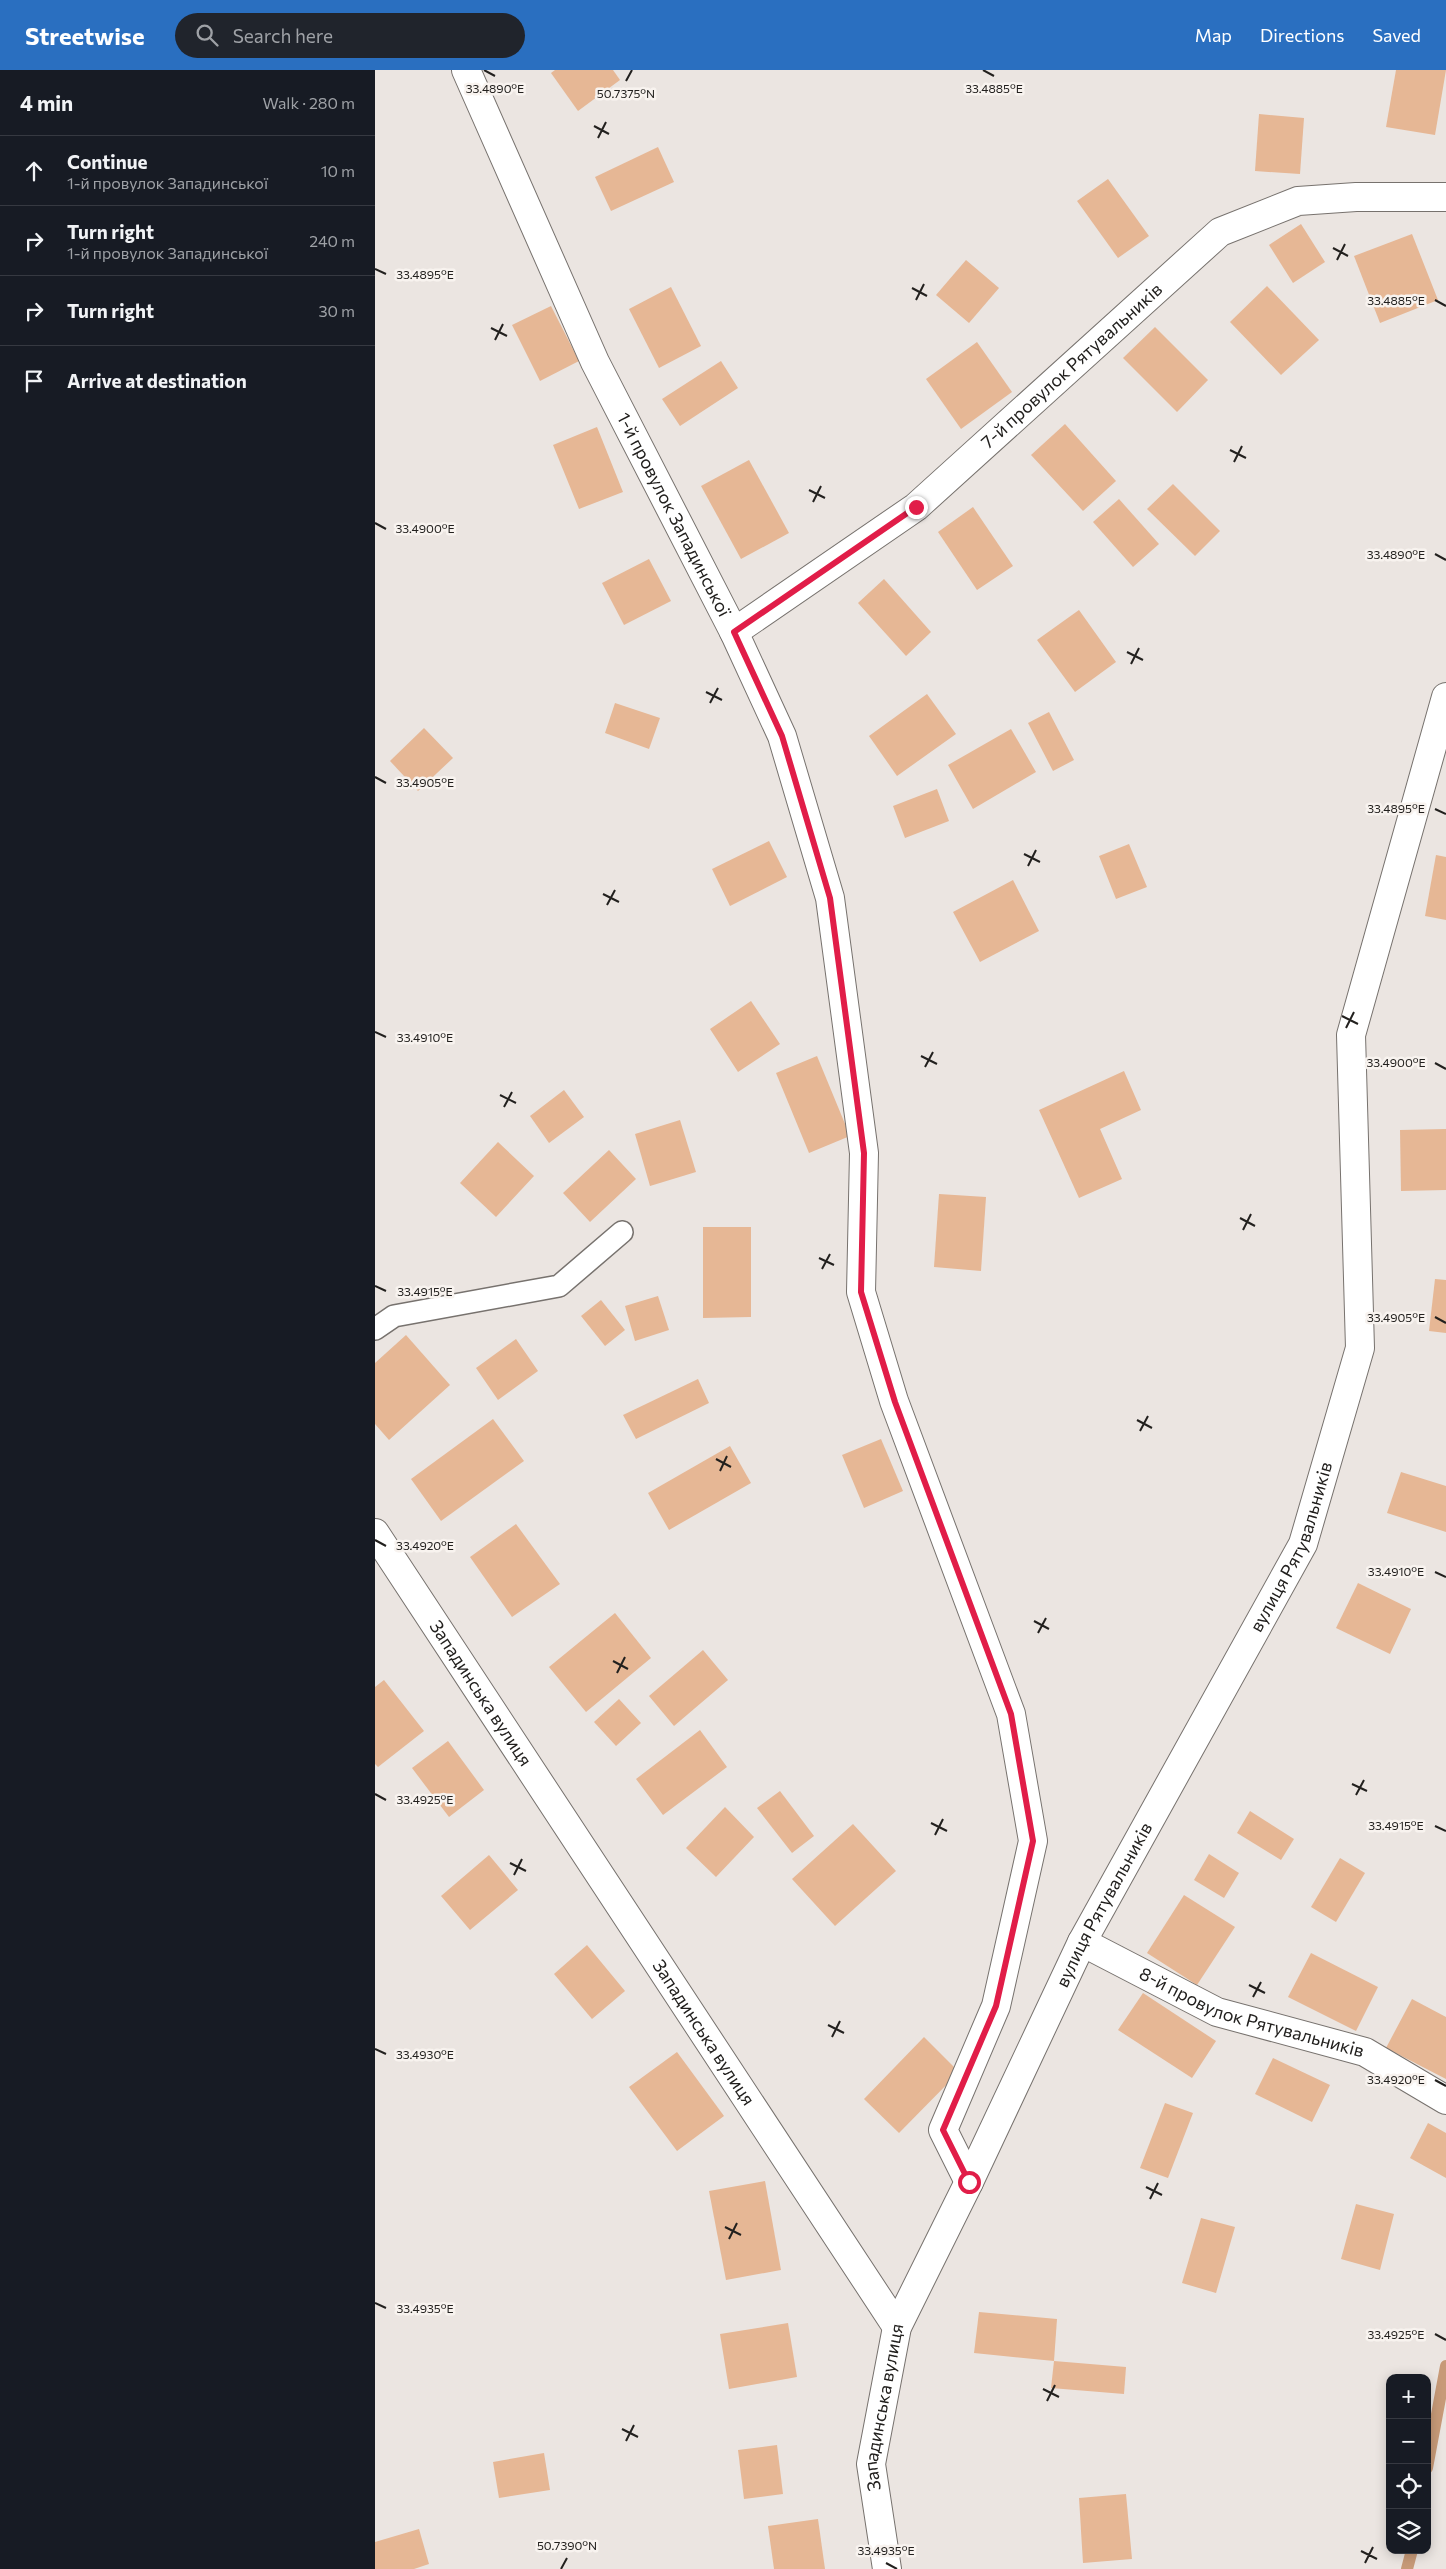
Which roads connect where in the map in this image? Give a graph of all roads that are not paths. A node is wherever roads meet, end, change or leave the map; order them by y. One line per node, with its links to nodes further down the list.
1 (465, 70): 3 (street, 1-й провулок Западинської)
2 (1446, 197): 3 (street, 7-й провулок Рятувальників)
3 (734, 632): 10 (street, 1-й провулок Западинської)
4 (1446, 697): 8 (street, вулиця Рятувальників)
5 (622, 1232): 6 (lane)
6 (375, 1328)
7 (375, 1533): 11 (street, Западинська вулиця)
8 (1082, 1942): 9 (street, 8-й провулок Рятувальників); 10 (street, вулиця Рятувальників)
9 (1446, 2100)
10 (969, 2182): 11 (street, вулиця Рятувальників)
11 (897, 2327): 12 (street, Западинська вулиця)
12 (887, 2569)

